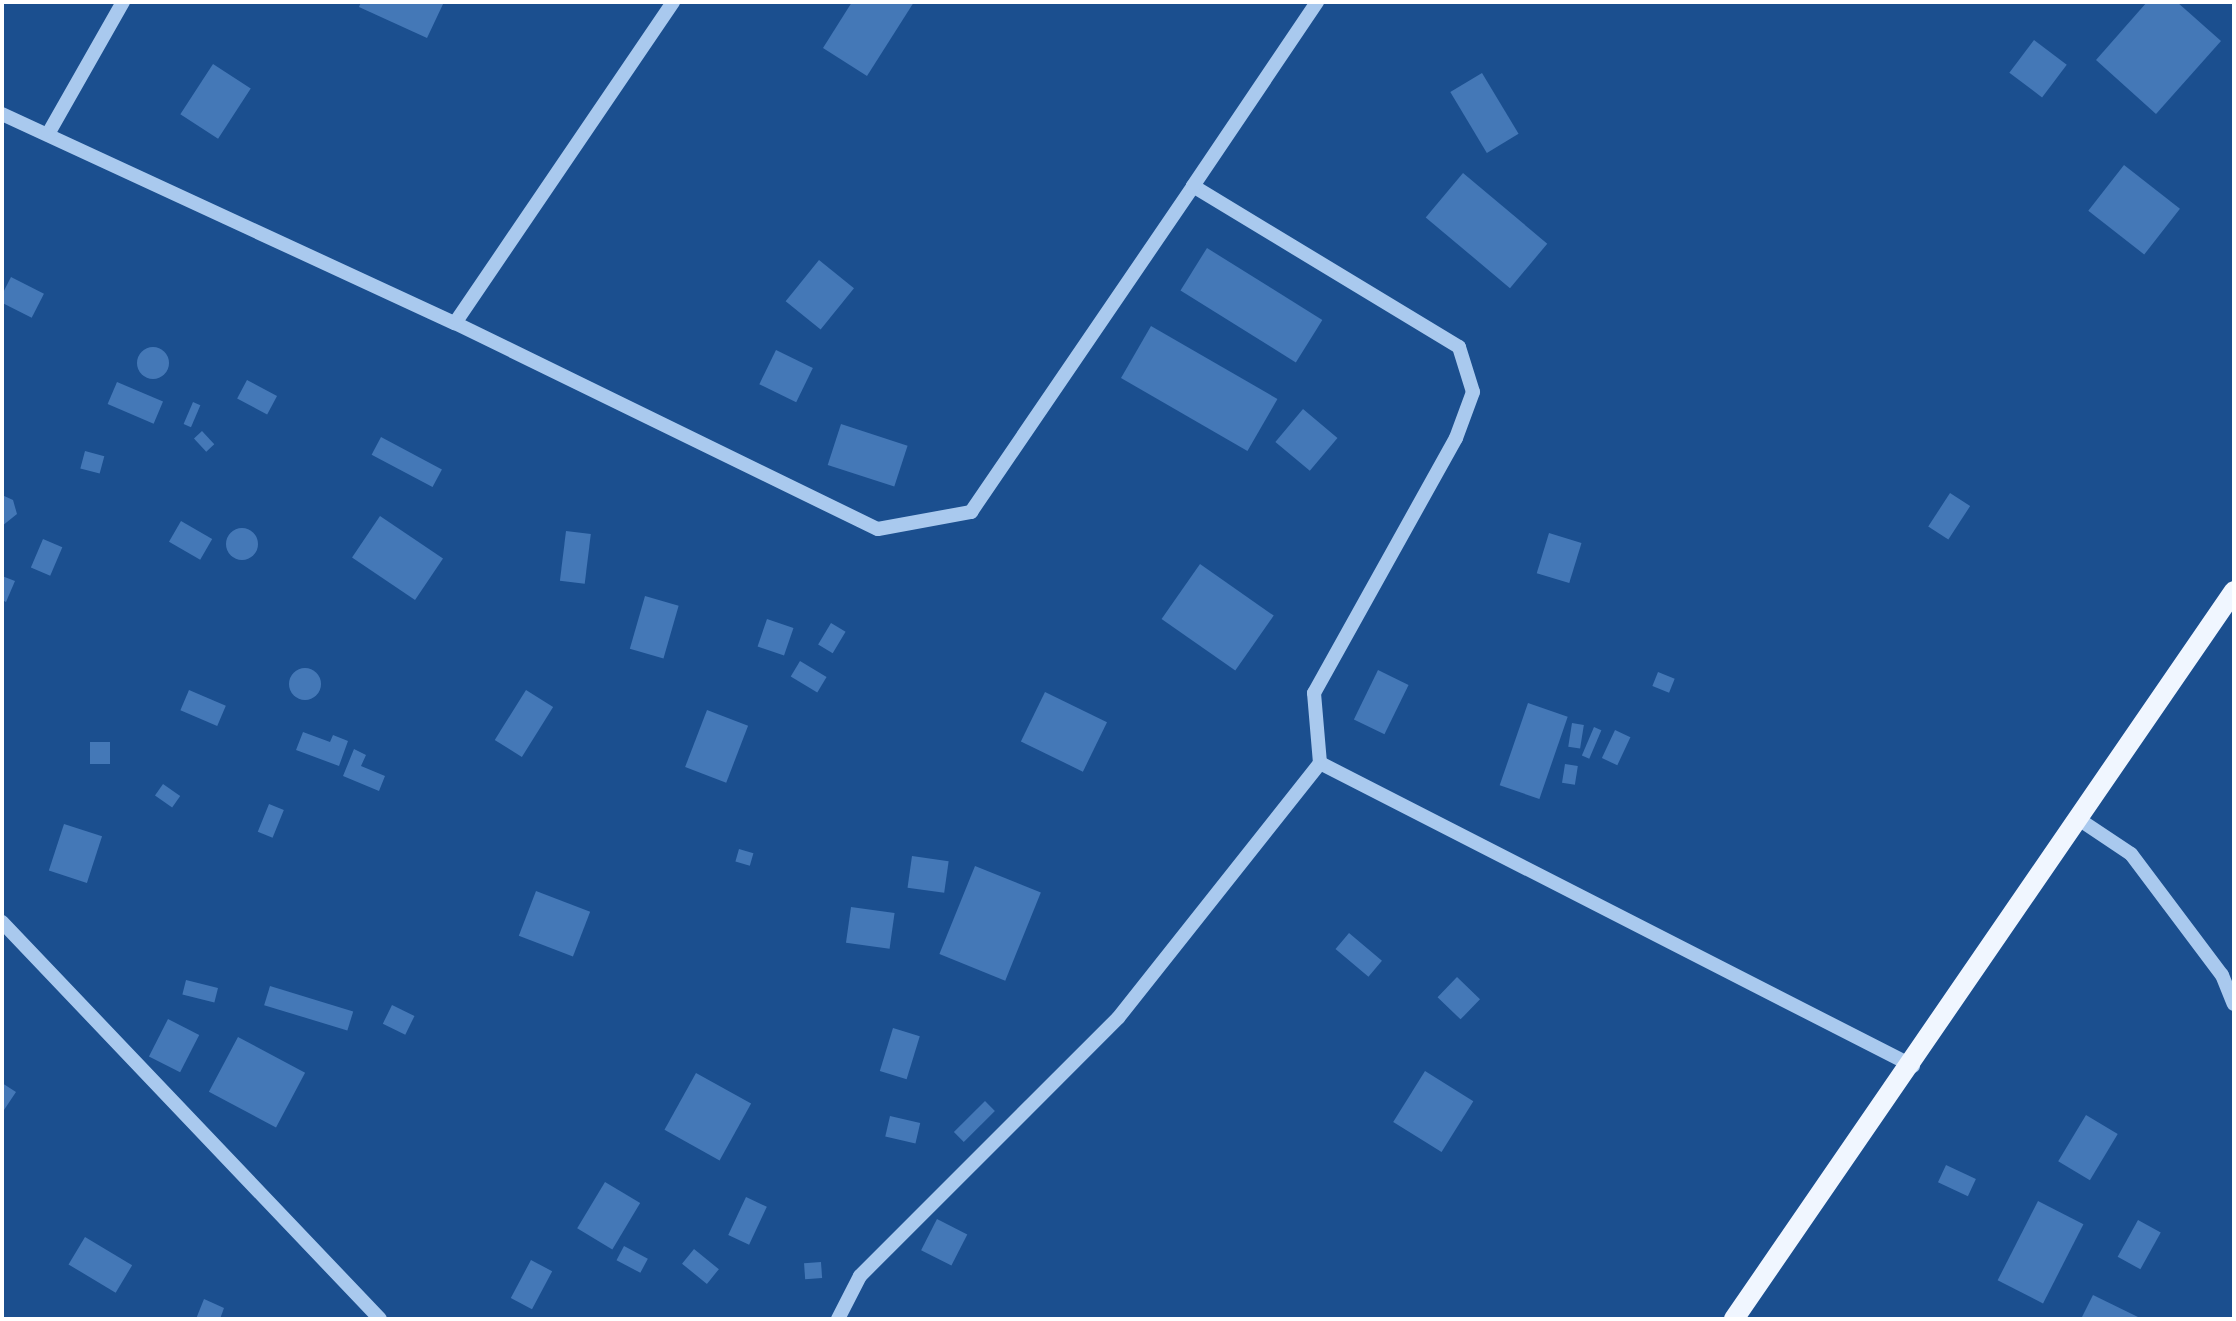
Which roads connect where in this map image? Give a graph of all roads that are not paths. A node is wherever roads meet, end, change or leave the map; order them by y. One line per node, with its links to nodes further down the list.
1 (123, 2): 5 (street)
2 (673, 2): 7 (street)
3 (1317, 2): 6 (street)
4 (2, 114): 5 (street)
5 (48, 134): 7 (street)
6 (1193, 186): 7 (street); 9 (street)
7 (455, 323)
8 (2234, 591): 10 (main road)
9 (1320, 763): 13 (street); 15 (street)
10 (2077, 818): 12 (street); 13 (main road)
11 (2, 922): 14 (street)
12 (2234, 1004)
13 (1913, 1066): 16 (main road)
14 (380, 1319)
15 (838, 1319)
16 (1734, 1319)

